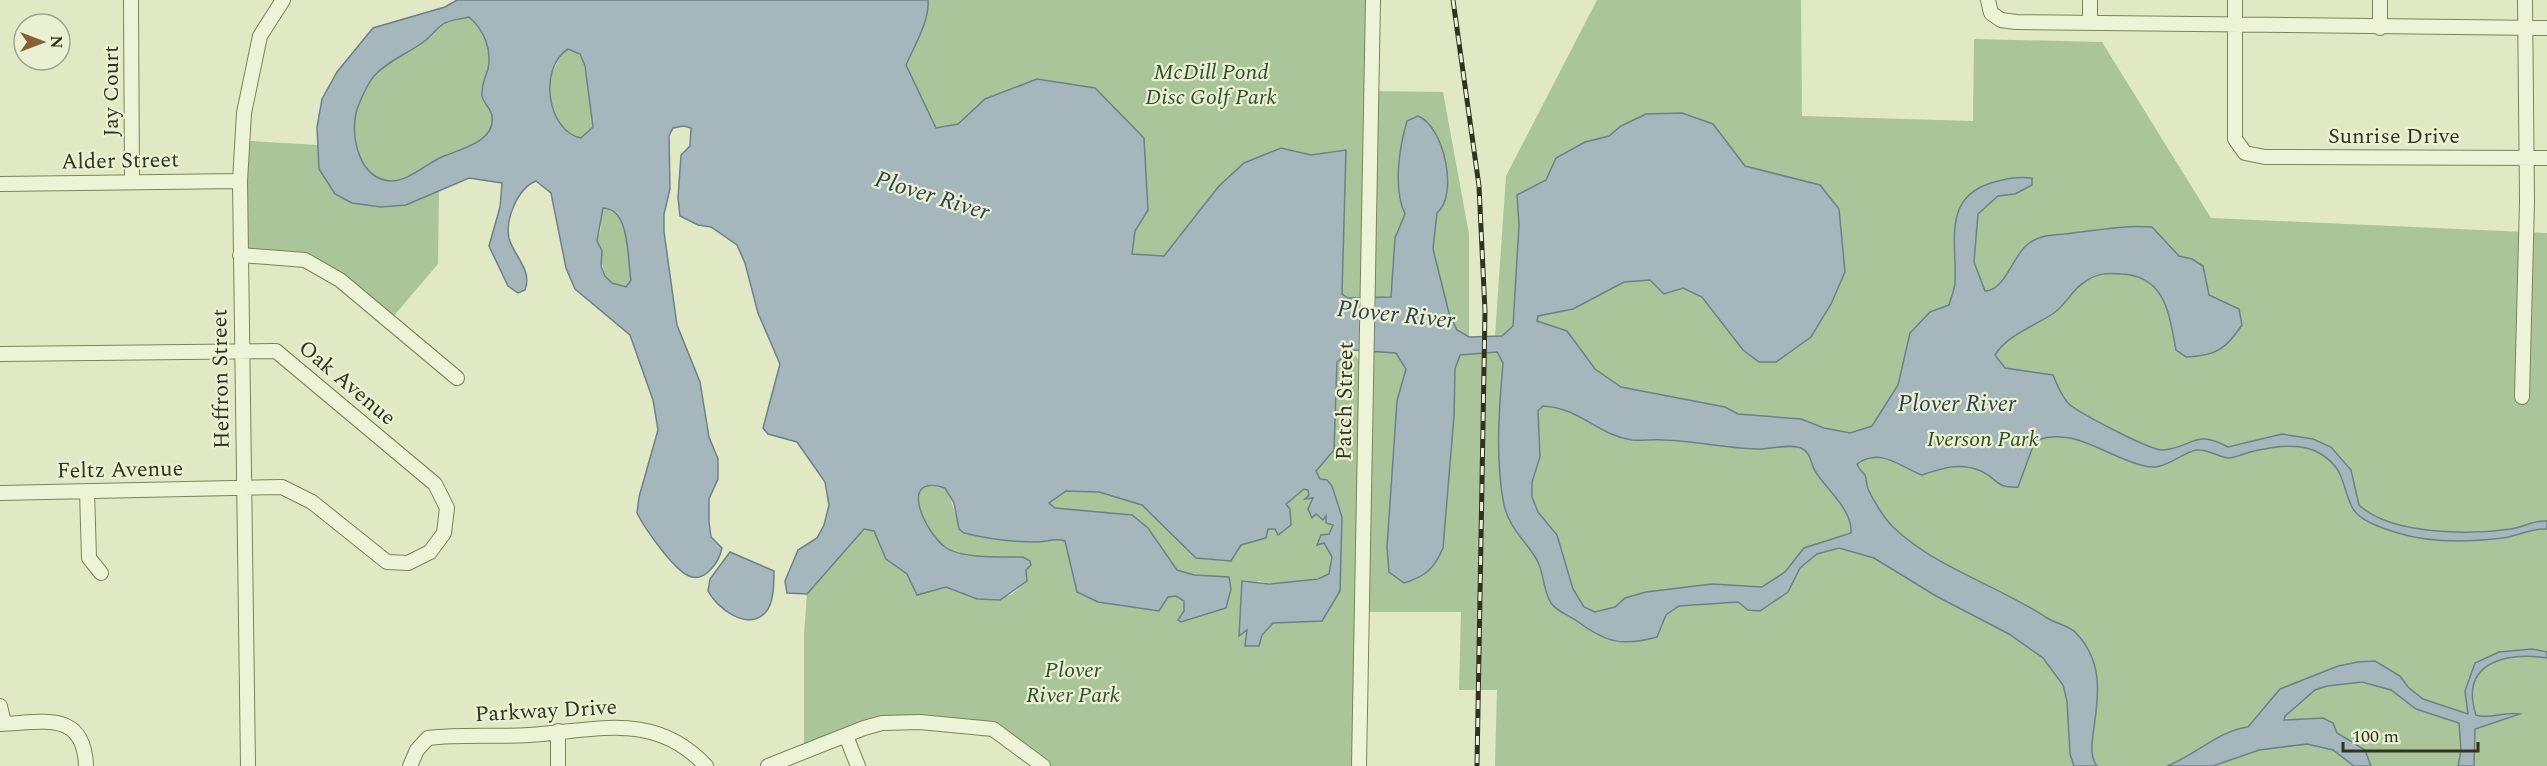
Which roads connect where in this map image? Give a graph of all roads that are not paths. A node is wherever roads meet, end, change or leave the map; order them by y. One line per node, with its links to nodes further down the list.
1 (131, 0): 16 (street, Jay Court)
2 (283, 0): 17 (street, Heffron Street)
3 (1373, 0): 41 (street, Patch Street)
4 (2090, 0): 9 (street)
5 (2235, 0): 10 (street)
6 (2380, 0): 11 (street)
7 (2525, 0): 12 (street)
8 (1989, 7): 9 (street)
9 (2090, 23): 10 (street)
10 (2235, 25): 11 (street); 14 (street, Sunrise Drive)
11 (2380, 28): 12 (street)
12 (2526, 28): 13 (street); 14 (street)
13 (2547, 28)
14 (2526, 158): 15 (street, Sunrise Drive); 23 (street)
15 (2547, 158)
16 (132, 181): 17 (street, Alder Street); 18 (street, Alder Street)
17 (240, 181): 19 (street, Heffron Street)
18 (0, 184)
19 (240, 255): 20 (street, Heffron Street); 22 (street)
20 (240, 351): 21 (street, Oak Avenue); 24 (street, Heffron Street); 27 (street, Oak Avenue)
21 (0, 354)
22 (457, 378)
23 (2522, 397)
24 (245, 488): 25 (street, Feltz Avenue); 27 (street, Feltz Avenue); 34 (street, Heffron Street)
25 (87, 491): 26 (street, Feltz Avenue); 28 (street)
26 (0, 493)
27 (430, 552)
28 (101, 573)
29 (0, 706): 30 (street)
30 (2, 723): 33 (street)
31 (558, 731): 35 (street, Parkway Drive); 36 (street); 37 (street, Parkway Drive)
32 (846, 736): 38 (street); 39 (street); 40 (street)
33 (86, 766)
34 (248, 766)
35 (410, 766)
36 (558, 766)
37 (706, 766)
38 (768, 766)
39 (858, 766)
40 (1043, 766)
41 (1359, 766)

